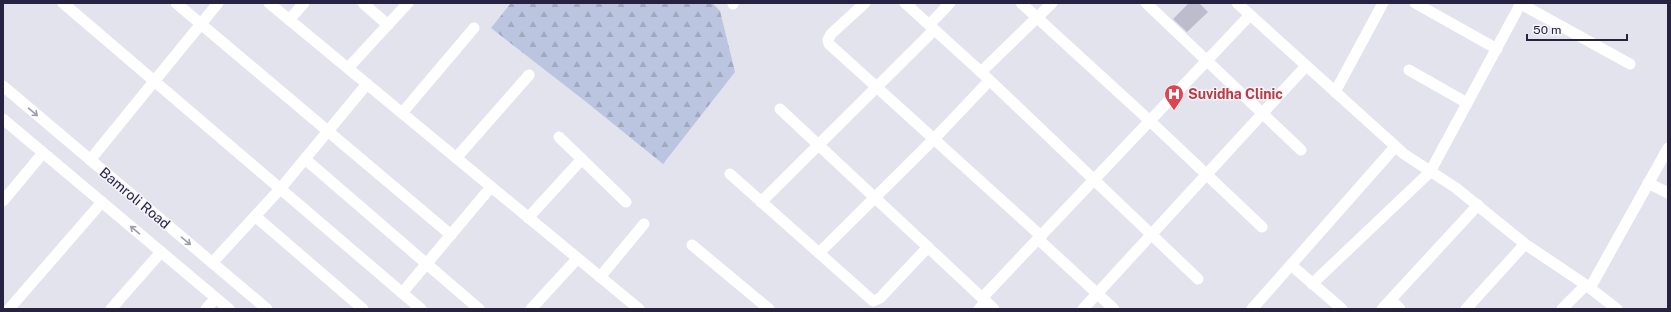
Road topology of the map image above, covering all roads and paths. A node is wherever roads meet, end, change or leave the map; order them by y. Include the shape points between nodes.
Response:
1 (62, 3) edge
2 (176, 3) edge
3 (218, 3) edge
4 (269, 3) edge
5 (304, 3) edge
6 (363, 3) edge
7 (408, 3) edge
8 (865, 3) edge
9 (905, 3) edge
10 (950, 3) edge
11 (1021, 3) edge
12 (1052, 3) edge
13 (1146, 3) edge
14 (1237, 3) edge
15 (1415, 3) edge
16 (1521, 3) edge
17 (1381, 4) edge
18 (1250, 15) junction
19 (1038, 18) junction
20 (289, 20) junction
21 (201, 24) junction
22 (388, 25) junction
23 (931, 27) junction
24 (474, 28) dead end
25 (1497, 49) junction
26 (1206, 61) junction
27 (1630, 64) dead end
28 (1306, 66) junction
29 (348, 68) junction
30 (1409, 70) dead end
31 (981, 72) junction
32 (529, 75) dead end
33 (154, 81) junction
34 (989, 81) junction
35 (367, 84) junction
36 (3, 86) edge
37 (877, 87) junction
38 (1335, 92) junction
39 (1467, 103) junction
40 (780, 109) dead end
41 (402, 113) junction
42 (1262, 113) junction
43 (3, 118) edge
44 (1150, 121) junction
45 (328, 132) junction
46 (559, 136) dead end
47 (934, 139) junction
48 (818, 145) junction
49 (1396, 147) junction
50 (1668, 148) edge
51 (1301, 150) dead end
52 (43, 153) junction
53 (456, 158) junction
54 (305, 159) junction
55 (582, 159) junction
56 (90, 160) junction
57 (1430, 172) junction
58 (730, 174) dead end
59 (1207, 175) junction
60 (1094, 179) junction
61 (1648, 183) junction
62 (491, 187) junction
63 (280, 189) junction
64 (1668, 193) edge
65 (875, 198) junction
66 (3, 201) edge
67 (102, 202) junction
68 (626, 202) dead end
69 (761, 202) junction
70 (1478, 205) junction
71 (255, 216) junction
72 (528, 218) junction
73 (644, 224) dead end
74 (1262, 227) dead end
75 (451, 235) junction
76 (1152, 235) junction
77 (1039, 238) junction
78 (1525, 244) junction
79 (692, 245) dead end
80 (928, 247) junction
81 (161, 252) junction
82 (819, 253) junction
83 (577, 259) junction
84 (212, 263) junction
85 (427, 264) junction
86 (1291, 266) junction
87 (600, 278) junction
88 (1198, 279) dead end
89 (1312, 284) junction
90 (1588, 286) junction
91 (402, 293) junction
92 (1098, 294) junction
93 (216, 298) junction
94 (1391, 300) junction
95 (985, 304) edge
96 (9, 309) edge
97 (111, 309) edge
98 (206, 309) edge
99 (229, 309) edge
100 (267, 309) edge
101 (363, 309) edge
102 (421, 309) edge
103 (479, 309) edge
104 (531, 309) edge
105 (638, 309) edge
106 (769, 309) edge
107 (1084, 309) edge
108 (1114, 309) edge
109 (1252, 309) edge
110 (1342, 309) edge
111 (1382, 309) edge
112 (1400, 309) edge
113 (1466, 309) edge
114 (1562, 309) edge
115 (1617, 309) edge

1 - 33 street
2 - 21 street
3 - 21 street
4 - 20 street
5 - 20 street
6 - 22 street
7 - 22 street
8 - 37 street via 831,34 828,40 834,50
9 - 23 street
10 - 23 street
11 - 19 street
12 - 19 street
13 - 26 street
14 - 18 street
15 - 25 street
16 - 25 street
16 - 27 street
17 - 38 street
18 - 26 street
18 - 28 street
19 - 31 street
19 - 44 street
20 - 29 street
21 - 33 street
21 - 45 street
22 - 29 street
23 - 31 street
23 - 37 street
24 - 41 street
25 - 39 street
26 - 42 street
26 - 44 street
28 - 38 street
28 - 42 street
29 - 35 street
30 - 39 street
31 - 34 street
32 - 53 street
33 - 56 street
33 - 63 street
34 - 47 street
34 - 60 street
35 - 41 street
35 - 45 street
36 -> 56 street, Bamroli Road
37 - 47 street
37 - 48 street
38 - 49 street
39 - 57 street
40 - 48 street
41 - 53 street
42 - 51 street
42 - 59 street
43 - 52 street
44 - 59 street
44 - 60 street
45 - 54 street
45 - 75 street
46 - 55 street
47 - 65 street
47 - 77 street
48 - 65 street
48 - 69 street
49 - 57 street
49 - 86 street
50 - 61 street
52 - 66 street
52 - 67 street
53 - 62 street
54 - 63 street
54 - 85 street
55 - 68 street
55 - 72 street
56 -> 84 street, Bamroli Road
57 - 70 street via 1452,184
57 - 89 street
58 - 69 street
59 - 74 street
59 - 76 street
60 - 76 street
60 - 77 street
61 - 64 street
61 - 90 street
62 - 72 street
62 - 75 street
63 - 71 street
63 - 91 street
65 - 80 street
65 - 82 street
81 -> 67 street
67 - 96 street
69 - 82 street
70 - 78 street
70 - 94 street
71 - 84 street
71 - 101 street
72 - 83 street
73 - 87 street
75 - 85 street
76 - 88 street
76 - 92 street
77 - 92 street
77 - 95 street
78 - 90 street
78 - 113 street
79 - 106 street
80 - 82 street via 880,298 873,301
80 - 95 street
81 - 93 street
81 - 97 street
83 - 87 street
83 - 104 street
84 - 100 street, Bamroli Road
85 - 91 street
85 - 103 street
86 - 89 street
86 - 109 street
87 - 105 street
89 - 110 street
90 - 114 street
90 - 115 street
91 - 102 street
92 - 107 street
92 - 108 street
93 - 98 street
93 - 99 street
94 - 111 street
94 - 112 street

